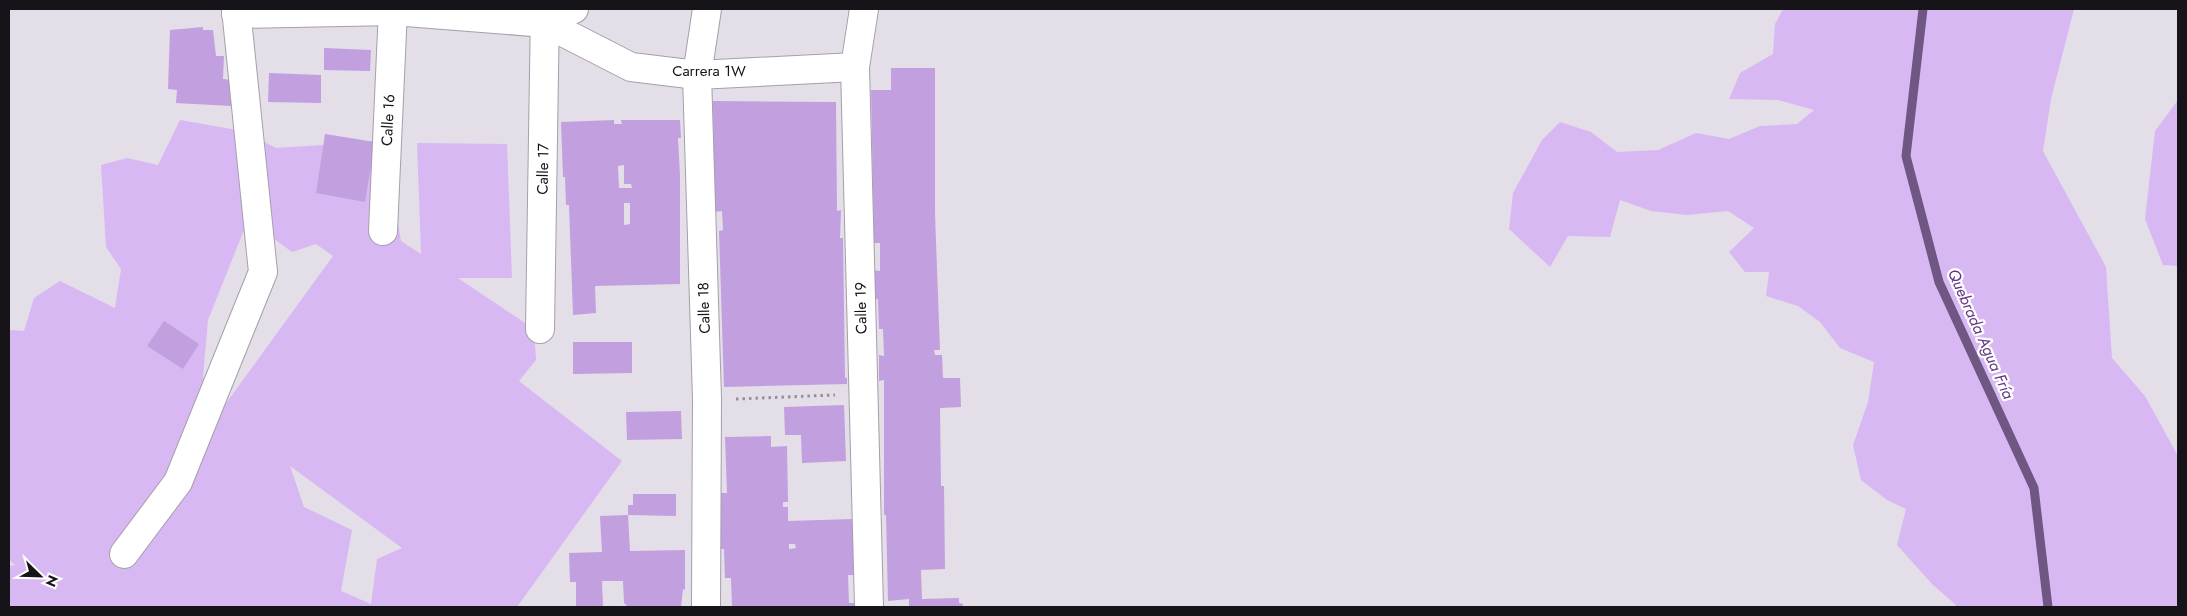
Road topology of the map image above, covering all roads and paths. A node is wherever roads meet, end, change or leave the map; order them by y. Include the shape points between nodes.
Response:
1 (574, 9) edge
2 (707, 9) edge
3 (864, 9) edge
4 (393, 10) edge
5 (236, 12) edge
6 (545, 16) edge
7 (855, 67) junction
8 (696, 75) junction
9 (383, 231) dead end
10 (540, 329) dead end
11 (863, 394) junction
12 (707, 400) junction
13 (124, 554) dead end
14 (706, 607) edge
15 (869, 607) edge

1 - 6 street
2 - 8 street, Calle 18
3 - 7 street, Calle 19
4 - 5 street, Carrera 1W
4 - 6 street, Carrera 1W
4 - 9 street, Calle 16
5 - 13 street via 264,272 178,482
6 - 8 street, Carrera 1W via 631,68
6 - 10 street, Calle 17
7 - 8 street, Carrera 1W
7 - 11 street, Calle 19
8 - 12 street, Calle 18
11 - 12 path
11 - 15 street, Calle 19
12 - 14 street, Calle 18

